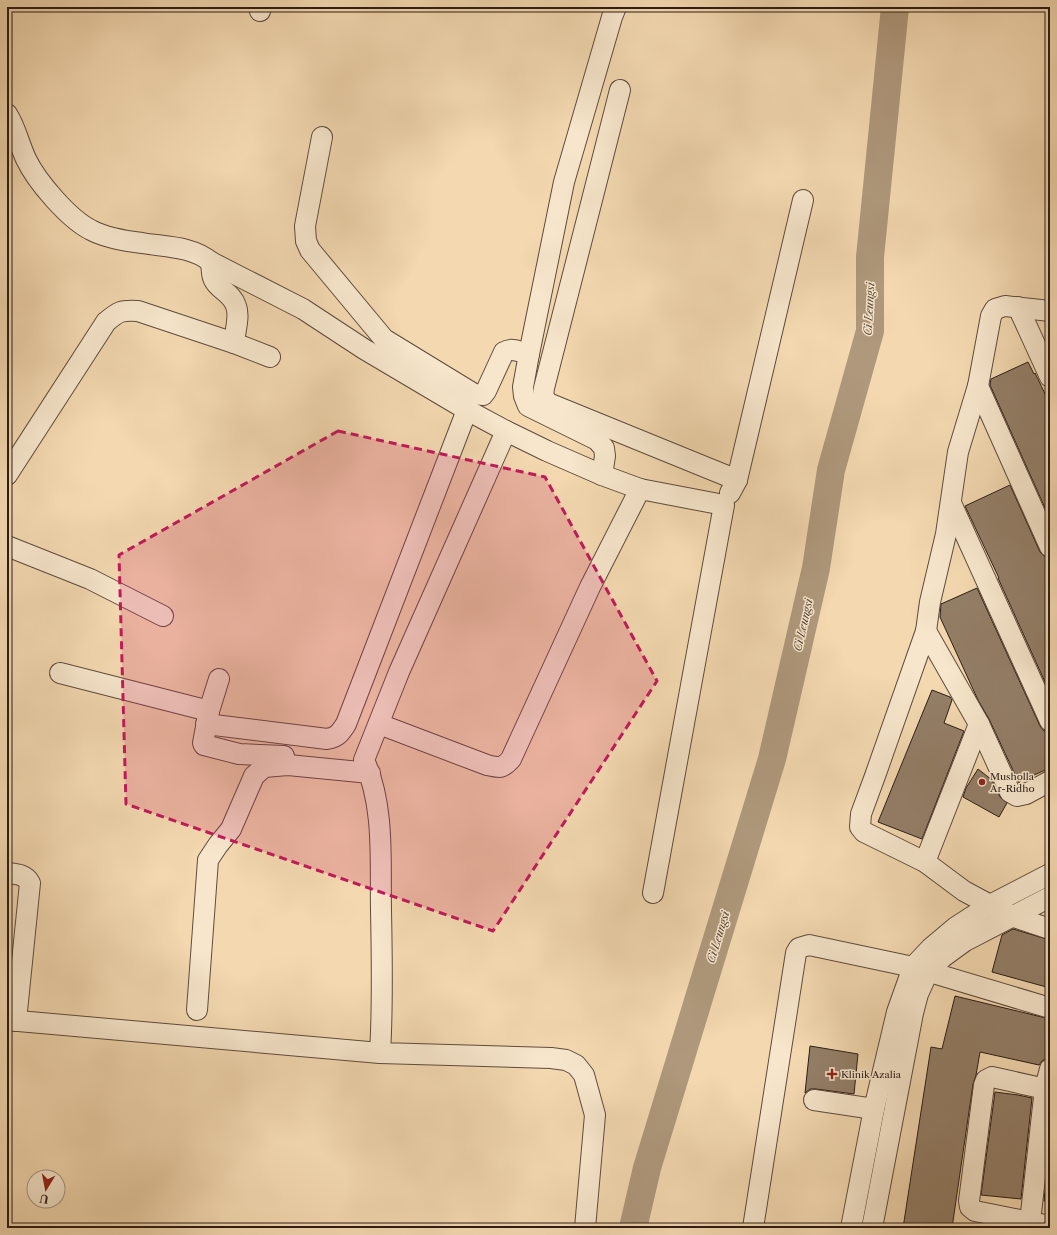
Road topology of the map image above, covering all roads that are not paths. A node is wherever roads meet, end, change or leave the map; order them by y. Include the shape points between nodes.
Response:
1 (616, 7) edge
2 (620, 90) dead end
3 (7, 114) edge
4 (322, 137) dead end
5 (564, 182) junction
6 (595, 188) junction
7 (803, 200) dead end
8 (211, 262) junction
9 (1018, 307) junction
10 (1050, 311) edge
11 (234, 343) junction
12 (528, 354) junction
13 (270, 357) dead end
14 (1050, 377) edge
15 (978, 386) junction
16 (467, 410) junction
17 (506, 432) junction
18 (7, 475) edge
19 (602, 475) junction
20 (737, 480) junction
21 (640, 489) junction
22 (951, 503) junction
23 (724, 505) junction
24 (7, 546) edge
25 (1050, 547) edge
26 (163, 616) dead end
27 (926, 631) junction
28 (60, 673) dead end
29 (219, 679) dead end
30 (208, 718) junction
31 (1050, 721) edge
32 (379, 724) junction
33 (979, 724) junction
34 (367, 767) junction
35 (1050, 781) edge
36 (925, 862) junction
37 (7, 873) edge
38 (1050, 874) edge
39 (653, 893) dead end
40 (1050, 897) edge
41 (990, 905) junction
42 (1014, 917) junction
43 (1050, 929) edge
44 (921, 970) junction
45 (1050, 1008) edge
46 (198, 1010) dead end
47 (11, 1021) edge
48 (380, 1053) junction
49 (1050, 1069) edge
50 (1048, 1089) edge
51 (814, 1100) dead end
52 (874, 1109) junction
53 (1030, 1222) junction
54 (1050, 1226) edge
55 (585, 1228) edge
56 (753, 1228) edge
57 (851, 1228) edge
58 (872, 1228) edge

1 - 5 street
2 - 6 street
3 - 8 street via 26,159 39,179 62,206 91,230 120,239 203,255
4 - 12 street via 305,226 306,241 310,250 384,339 478,395 486,392 504,352 513,350
5 - 6 street
5 - 12 street
6 - 20 street via 543,396 548,403
7 - 20 street
8 - 11 street via 215,282 236,304
8 - 16 street via 304,309 364,349
9 - 10 street
9 - 14 street
9 - 15 street via 1000,307 995,309 991,316
11 - 13 street
11 - 18 street via 138,311 124,310 114,315 106,322
12 - 19 street via 524,396 528,406 597,440 604,448
15 - 22 street via 958,452
15 - 25 street
16 - 17 street
16 - 30 street via 340,734 327,738
17 - 19 street
17 - 32 street via 399,672
19 - 21 street
20 - 23 street
21 - 23 street
21 - 32 street via 590,587 511,759 505,766 498,768 487,765
22 - 27 street
22 - 31 street
23 - 39 street
24 - 26 street via 90,579
27 - 33 street
27 - 36 street via 859,821 864,832
28 - 30 street
29 - 30 street
30 - 34 street via 202,740 204,744 239,754
32 - 34 street
33 - 35 street via 1010,792 1017,796 1026,794
33 - 36 street
34 - 46 street via 288,765 264,767 254,776 231,829 208,860
34 - 48 street via 380,829
36 - 41 street via 964,891
37 - 47 street via 23,876 30,882
38 - 41 street
40 - 42 street
41 - 42 street
41 - 44 street via 956,927 932,948
42 - 43 street
42 - 44 street via 965,941
44 - 45 street
44 - 52 street via 897,1012
44 - 56 street via 809,945 799,948 796,953
44 - 58 street
47 - 48 street
48 - 55 street via 551,1058 576,1064 584,1075 595,1115
49 - 50 street
50 - 53 street
50 - 53 street via 992,1077 986,1080 984,1086 970,1207 975,1211
51 - 52 street
52 - 57 street
53 - 54 street

